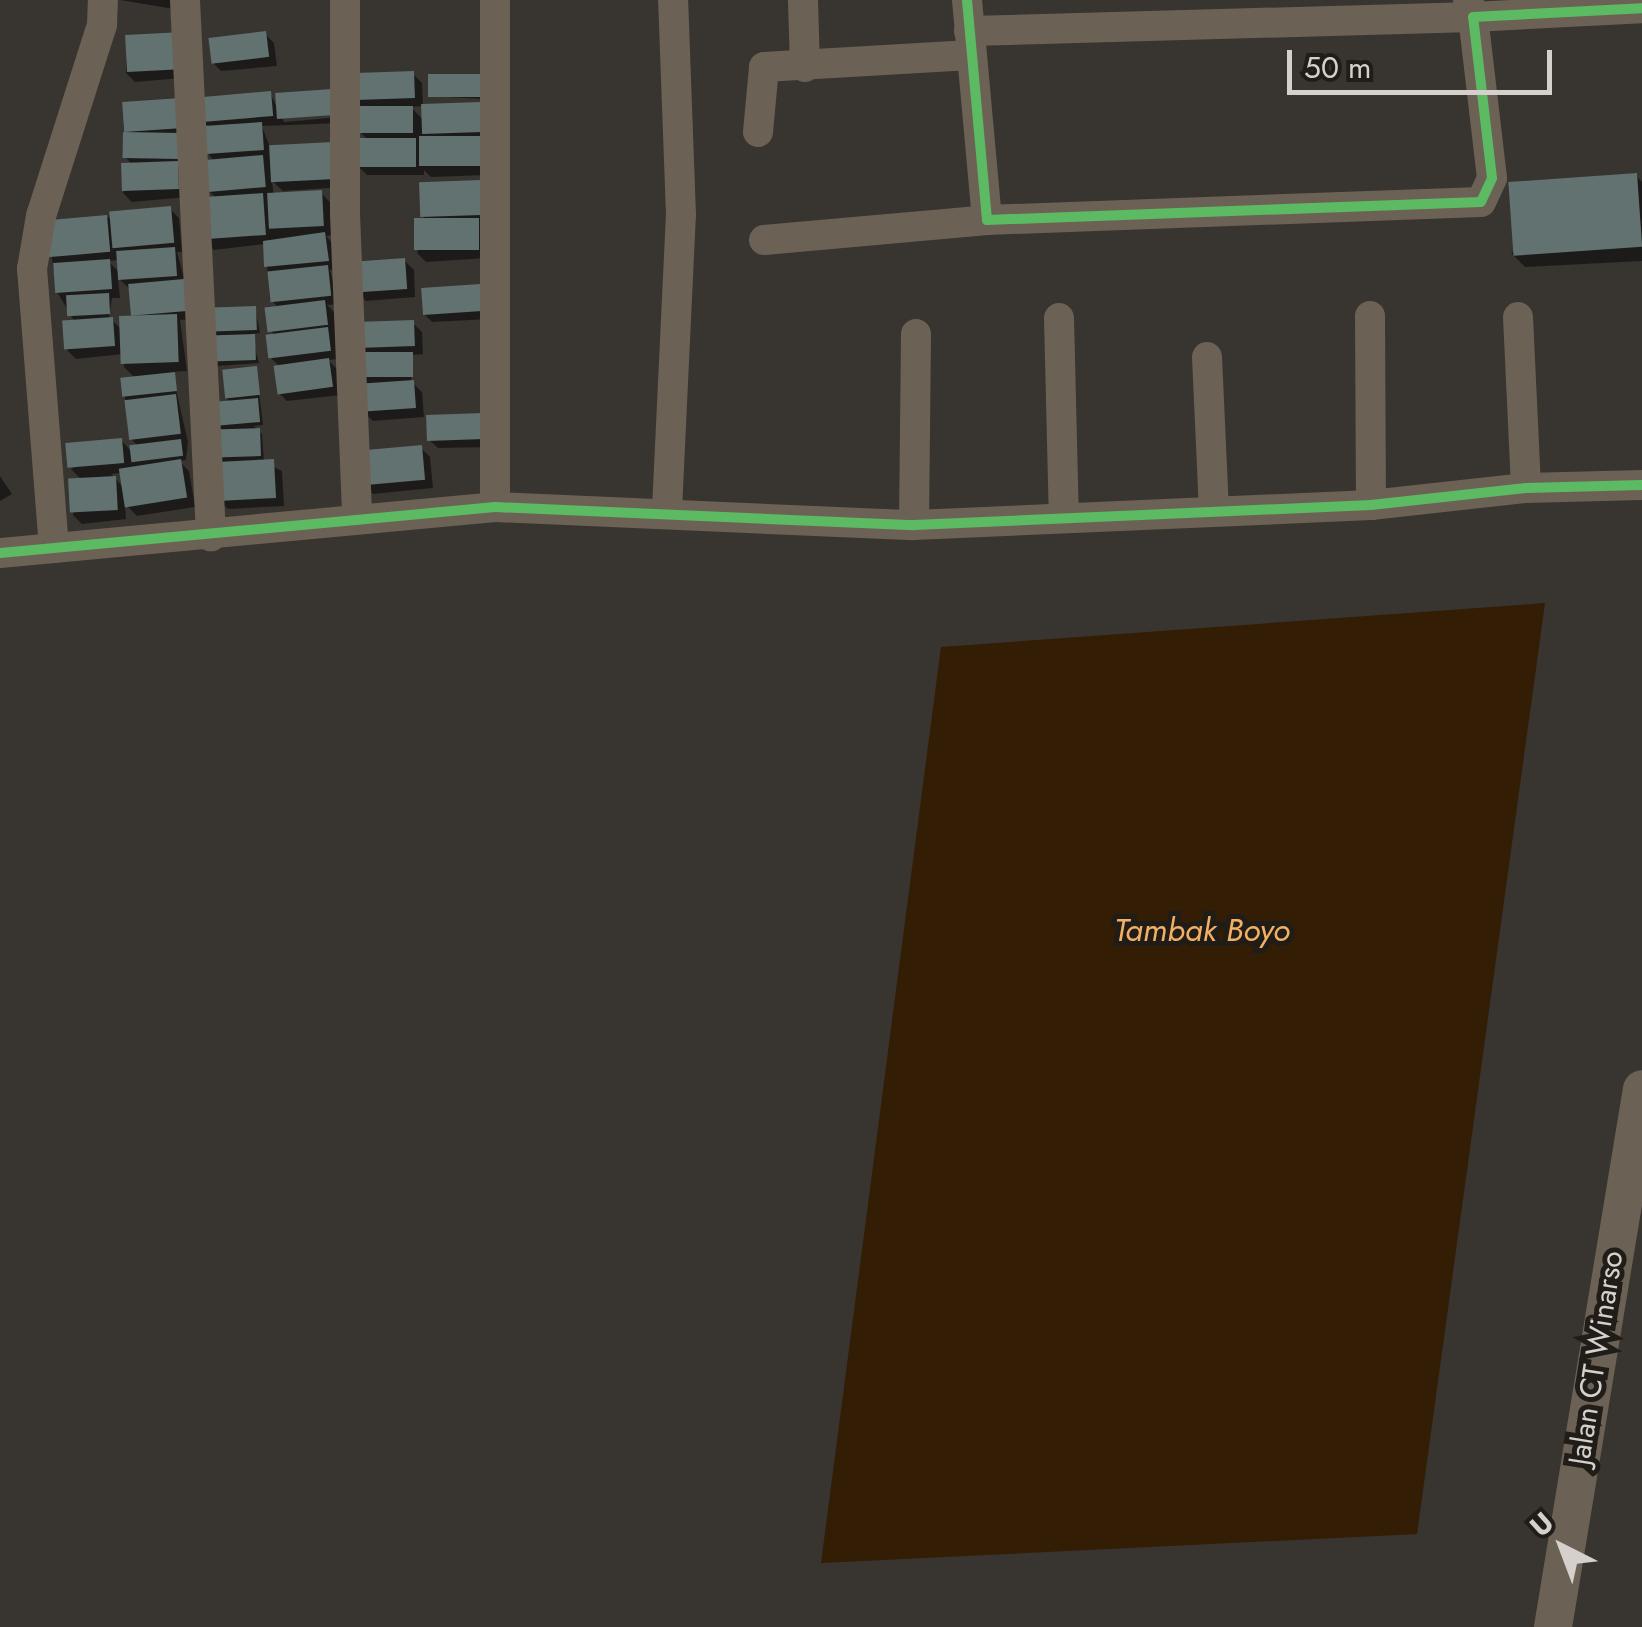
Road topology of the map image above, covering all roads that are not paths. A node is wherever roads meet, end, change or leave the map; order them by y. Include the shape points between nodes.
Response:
1 (103, 0) edge
2 (185, 0) edge
3 (345, 0) edge
4 (495, 0) edge
5 (673, 0) edge
6 (803, 0) edge
7 (967, 0) edge
8 (1470, 8) edge
9 (1642, 8) edge
10 (970, 43) junction
11 (805, 67) junction
12 (758, 132) dead end
13 (987, 220) junction
14 (764, 240) dead end
15 (1370, 316) dead end
16 (1518, 317) dead end
17 (1059, 318) dead end
18 (916, 334) dead end
19 (1208, 357) dead end
20 (1642, 485) edge
21 (1526, 488) junction
22 (1371, 506) junction
23 (495, 507) junction
24 (1214, 509) junction
25 (667, 510) junction
26 (1064, 516) junction
27 (356, 517) junction
28 (914, 525) junction
29 (211, 536) junction
30 (54, 548) junction
31 (0, 552) edge
32 (1642, 1089) edge
33 (1553, 1627) edge

1 - 30 street via 98,37 41,216 32,270
2 - 29 street
3 - 27 street
4 - 23 street
5 - 25 street via 681,215
6 - 11 street
7 - 10 street
8 - 9 street
8 - 10 street
8 - 13 street via 1492,178 1481,202
10 - 11 street
10 - 13 street
11 - 12 street via 762,68
13 - 14 street
15 - 22 street
16 - 21 street
17 - 26 street
18 - 28 street
19 - 24 street
20 - 21 street
21 - 22 street
22 - 24 street
23 - 25 street
23 - 27 street
24 - 26 street
25 - 28 street
26 - 28 street
27 - 29 street
29 - 30 street
30 - 31 street
32 - 33 street, Jalan CT Winarso

